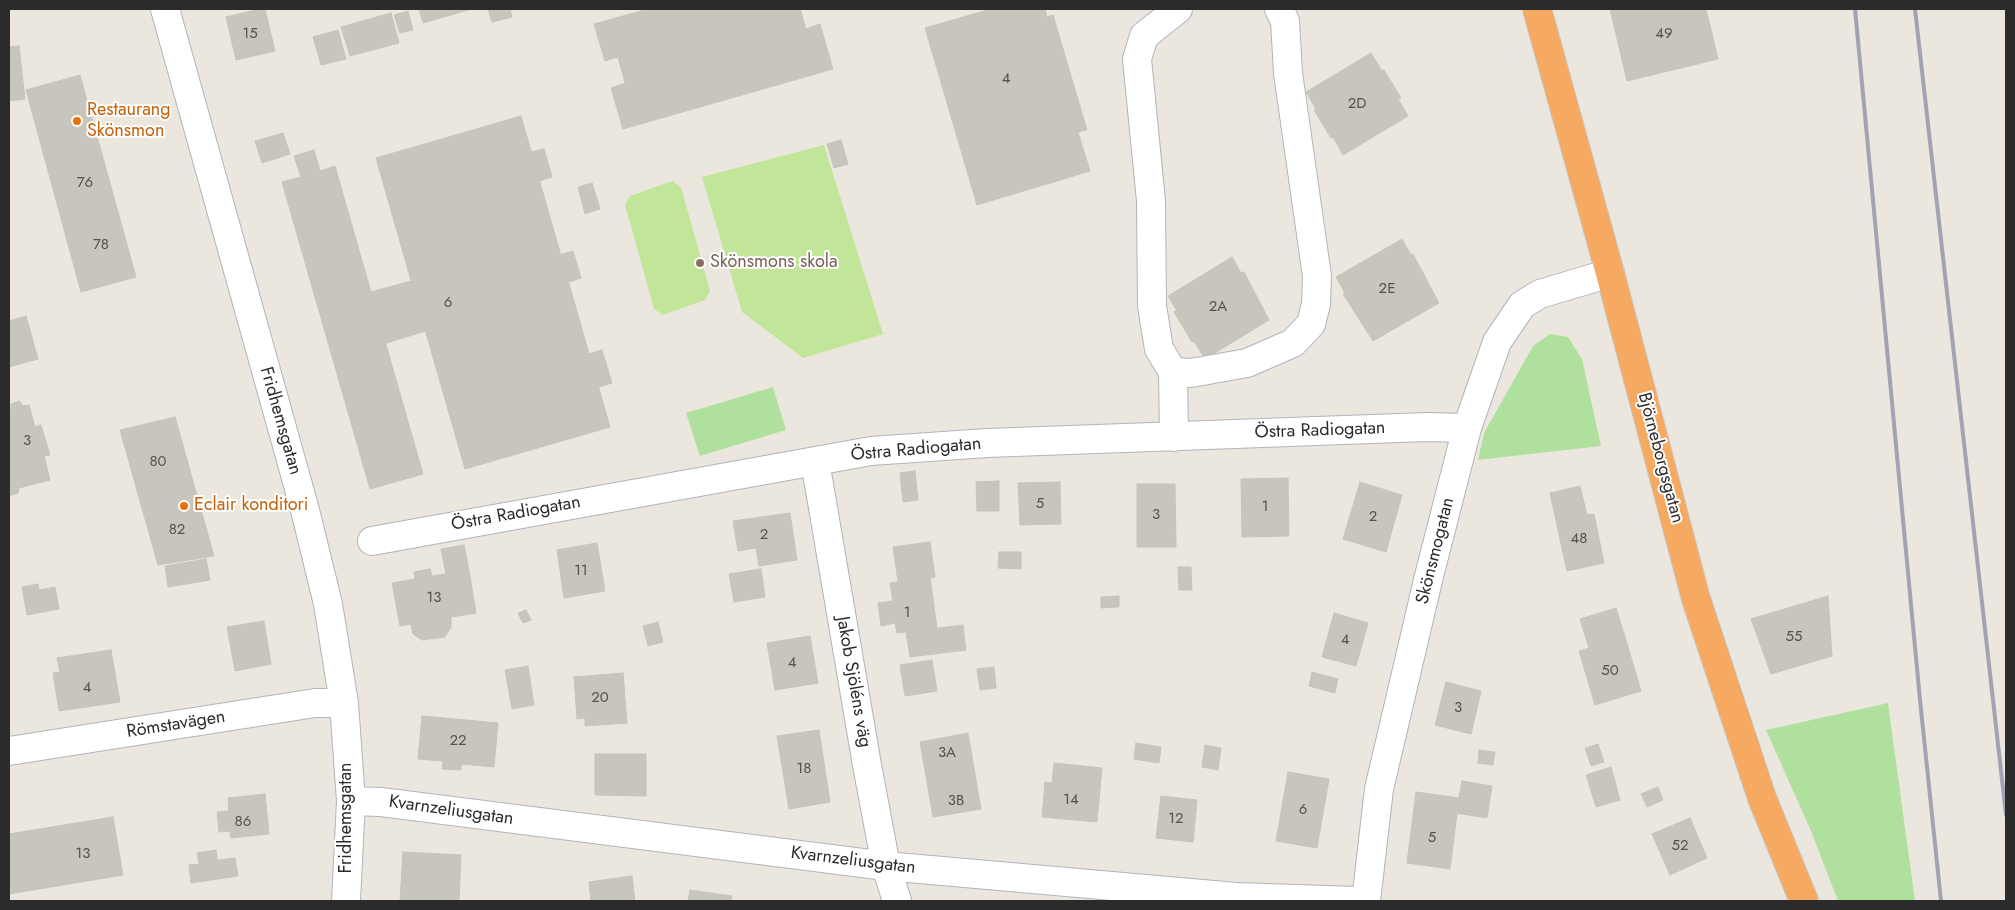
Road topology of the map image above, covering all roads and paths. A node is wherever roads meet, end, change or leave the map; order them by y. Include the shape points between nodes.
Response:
1 (165, 9) edge
2 (1178, 9) edge
3 (1278, 9) edge
4 (1537, 9) edge
5 (1610, 274) junction
6 (1172, 372) junction
7 (1467, 428) junction
8 (1174, 437) junction
9 (815, 461) junction
10 (372, 541) dead end
11 (344, 703) junction
12 (9, 751) edge
13 (351, 801) junction
14 (886, 866) junction
15 (346, 901) edge
16 (897, 901) edge
17 (1358, 901) edge
18 (1366, 901) edge
19 (1804, 901) edge

1 - 11 street, Fridhemsgatan via 305,510 328,604
2 - 6 street via 1144,36 1137,59 1151,201 1152,306 1159,349
3 - 6 street via 1285,21 1288,73 1317,276 1316,304 1310,324 1293,343 1247,363 1191,373
4 - 5 highway, Björneborgsgatan
5 - 7 street, Skönsmogatan via 1540,294 1522,305 1497,342
5 - 19 highway, Björneborgsgatan via 1699,608 1762,798
6 - 8 street
7 - 8 street, Östra Radiogatan
7 - 18 street, Skönsmogatan via 1379,789
8 - 9 street, Östra Radiogatan via 968,444 871,451
9 - 10 street, Östra Radiogatan
9 - 14 street, Jakob Sjöléns väg
11 - 12 street, Römstavägen via 315,703
11 - 13 street, Fridhemsgatan
13 - 14 street, Kvarnzeliusgatan via 381,802
13 - 15 street, Fridhemsgatan
14 - 16 street, Jakob Sjöléns väg
14 - 17 street, Kvarnzeliusgatan via 1236,897

